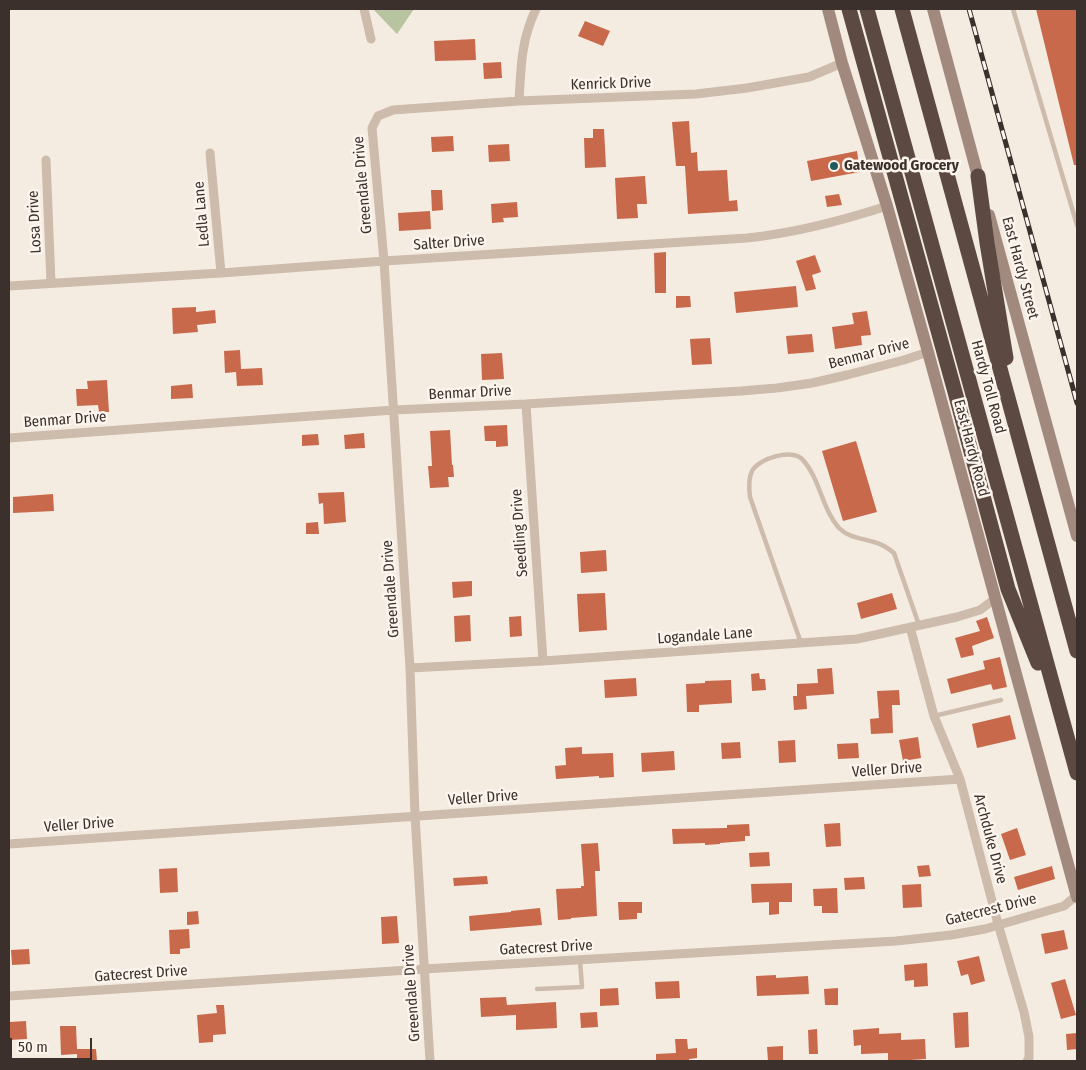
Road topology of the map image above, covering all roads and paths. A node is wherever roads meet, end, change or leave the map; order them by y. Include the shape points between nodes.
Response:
1 (364, 9) edge
2 (536, 9) edge
3 (828, 9) edge
4 (849, 9) edge
5 (860, 9) edge
6 (867, 9) edge
7 (902, 9) edge
8 (933, 9) edge
9 (1013, 9) edge
10 (371, 38) dead end
11 (880, 59) junction
12 (842, 64) junction
13 (520, 101) junction
14 (378, 116) joint
15 (210, 153) dead end
16 (46, 160) dead end
17 (978, 176) junction
18 (887, 206) junction
19 (1077, 225) edge
20 (384, 261) junction
21 (220, 273) junction
22 (51, 283) junction
23 (9, 286) edge
24 (928, 352) junction
25 (526, 404) junction
26 (394, 410) junction
27 (1014, 421) junction
28 (9, 438) edge
29 (1077, 536) edge
30 (996, 598) junction
31 (914, 626) junction
32 (801, 643) junction
33 (1077, 652) edge
34 (543, 661) junction
35 (410, 668) junction
36 (1001, 700) dead end
37 (934, 716) junction
38 (1063, 724) junction
39 (1077, 773) edge
40 (960, 778) junction
41 (415, 816) junction
42 (9, 844) edge
43 (1077, 896) edge
44 (998, 924) junction
45 (580, 960) junction
46 (424, 969) junction
47 (537, 989) dead end
48 (9, 996) edge
49 (1029, 1060) edge
50 (430, 1061) edge

1 - 10 street
2 - 13 street via 523,48
3 - 12 main road, East Hardy Road
4 - 38 highway via 1008,589
5 - 11 highway
6 - 11 highway, Hardy Toll Road
7 - 27 highway, Hardy Toll Road
8 - 17 main road, East Hardy Street
9 - 19 lane
11 - 38 highway, Hardy Toll Road
12 - 13 street, Kenrick Drive via 809,77 696,94
12 - 18 main road, East Hardy Road
13 - 14 street, Kenrick Drive via 393,110
14 - 20 street, Greendale Drive via 372,128
15 - 21 street, Ledla Lane
16 - 22 street, Losa Drive
17 - 27 highway
17 - 29 main road, East Hardy Street
18 - 20 street, Salter Drive via 778,235
18 - 24 main road, East Hardy Road
20 - 21 street, Salter Drive
20 - 26 street, Greendale Drive
21 - 22 street, Salter Drive
22 - 23 street, Salter Drive
24 - 25 street, Benmar Drive via 847,375 777,388
24 - 30 main road, East Hardy Road
25 - 26 street, Benmar Drive
25 - 34 street, Seedling Drive
26 - 28 street, Benmar Drive
26 - 35 street, Greendale Drive
27 - 33 highway, Hardy Toll Road
30 - 31 street, Logandale Lane via 980,610
30 - 43 main road, East Hardy Road
31 - 32 street, Logandale Lane via 857,639
31 - 32 lane via 894,553 887,547 848,535 840,528 802,458 787,454 756,465 749,486 750,497
31 - 37 street, Archduke Drive
32 - 34 street, Logandale Lane
34 - 35 street, Logandale Lane
35 - 41 street, Greendale Drive
36 - 37 lane
37 - 40 street, Archduke Drive
38 - 39 highway, Hardy Toll Road
40 - 41 street, Veller Drive
40 - 44 street, Archduke Drive
41 - 42 street, Veller Drive
41 - 46 street, Greendale Drive
43 - 44 street, Gatecrest Drive via 1064,906
44 - 45 street, Gatecrest Drive via 950,935 896,941
44 - 49 street, Archduke Drive via 1024,1012
45 - 46 street, Gatecrest Drive
45 - 47 lane via 582,987
46 - 48 street, Gatecrest Drive
46 - 50 street, Greendale Drive

